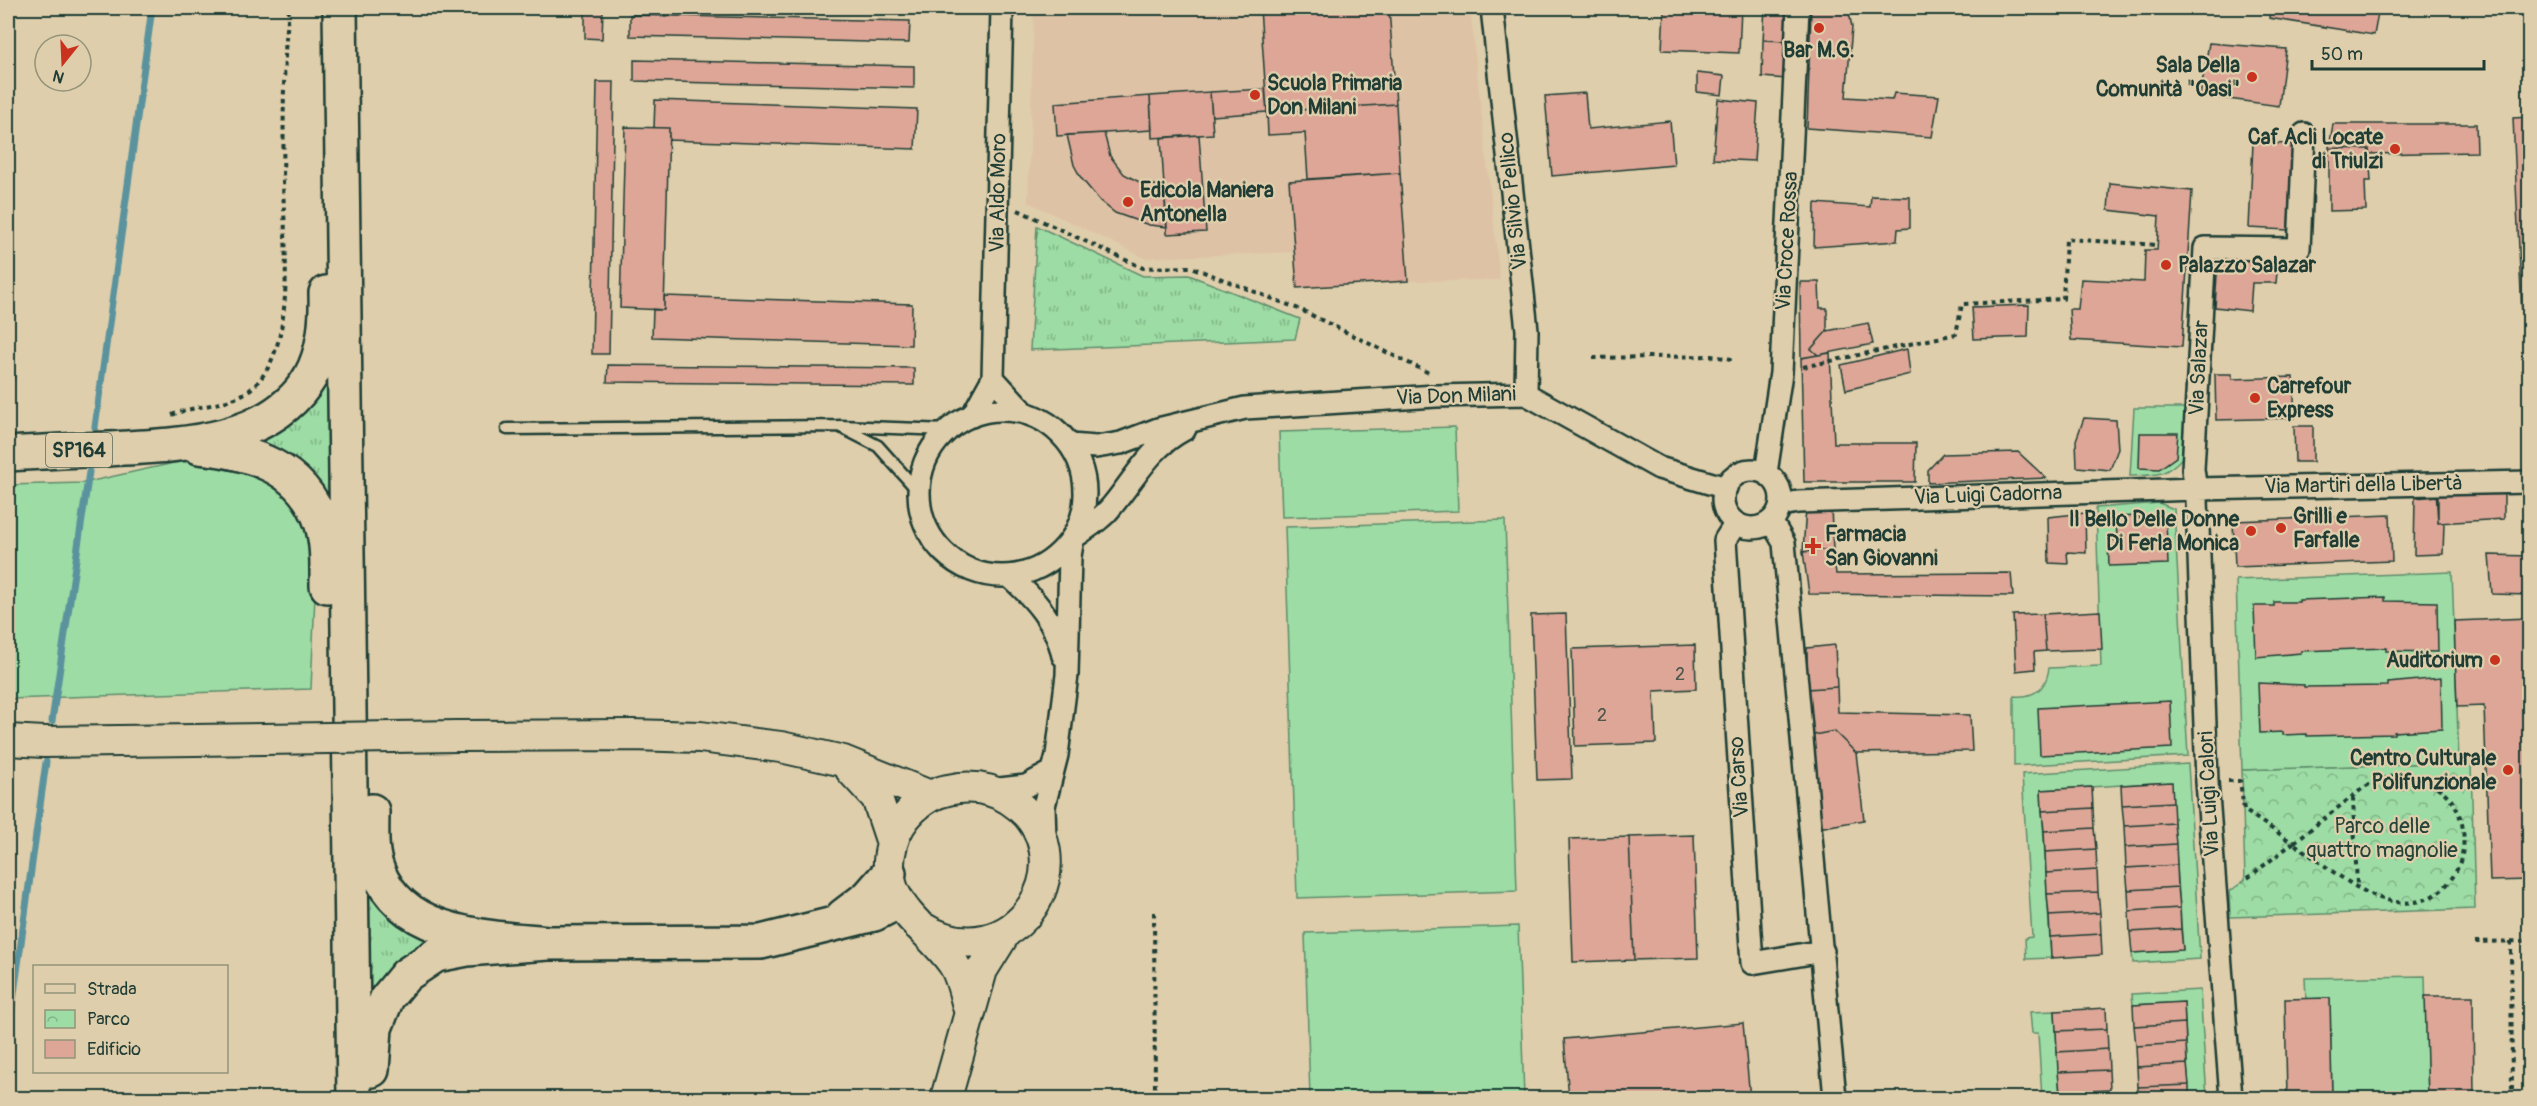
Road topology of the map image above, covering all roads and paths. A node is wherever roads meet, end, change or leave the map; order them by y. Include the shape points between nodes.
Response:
1 (289, 8) edge
2 (339, 8) edge
3 (1002, 8) edge
4 (1492, 8) edge
5 (1798, 8) edge
6 (2304, 134) dead end
7 (997, 206) junction
8 (345, 207) junction
9 (2158, 245) dead end
10 (1593, 358) dead end
11 (1732, 359) dead end
12 (1780, 373) junction
13 (993, 378) junction
14 (1526, 394) junction
15 (1436, 396) junction
16 (1025, 413) junction
17 (972, 416) junction
18 (1201, 420) junction
19 (839, 426) junction
20 (507, 429) dead end
21 (948, 430) junction
22 (1070, 445) junction
23 (161, 446) junction
24 (8, 454) edge
25 (1766, 473) junction
26 (2529, 482) edge
27 (1726, 488) junction
28 (2197, 489) junction
29 (919, 492) junction
30 (1776, 513) junction
31 (1736, 523) junction
32 (1073, 538) junction
33 (1009, 576) junction
34 (1067, 675) junction
35 (8, 740) edge
36 (843, 761) junction
37 (1050, 774) junction
38 (2207, 782) junction
39 (990, 790) junction
40 (930, 796) junction
41 (2353, 797) junction
42 (2293, 843) junction
43 (1045, 857) junction
44 (351, 861) junction
45 (2245, 880) dead end
46 (900, 886) junction
47 (2357, 886) junction
48 (1154, 912) dead end
49 (1005, 933) junction
50 (2511, 941) junction
51 (2529, 941) edge
52 (2475, 942) dead end
53 (548, 943) junction
54 (1823, 951) junction
55 (970, 1013) junction
56 (354, 1098) edge
57 (372, 1098) edge
58 (946, 1098) edge
59 (1155, 1098) edge
60 (1835, 1098) edge
61 (2231, 1098) edge
62 (2512, 1098) edge

1 - 23 path via 285,56 285,296 278,342 262,378 247,392 229,402 172,415 152,435
2 - 8 highway
2 - 23 highway via 324,91 326,308 317,359 306,384 277,413 218,436
3 - 7 street, Via Aldo Moro
4 - 14 street, Via Silvio Pellico via 1527,330
5 - 12 street, Via Croce Rossa
6 - 28 street, Via Salazar via 2299,249 2205,248 2193,469
7 - 13 street, Via Aldo Moro
7 - 15 path via 1023,211 1143,268 1191,267 1299,309 1435,376
8 - 44 highway
8 - 53 highway via 364,301 370,769 377,870 392,895 424,919 449,929
9 - 12 path via 2066,238 2063,299 1962,304 1956,334
10 - 11 path
12 - 25 street, Via Croce Rossa
13 - 16 street
13 - 17 street, Via Aldo Moro
14 - 15 street, Via Don Milani
14 - 27 street, Via Don Milani via 1659,468
15 - 18 street, Via Don Milani via 1245,408
16 - 17 street via 993,411
16 - 22 street via 1053,427
17 - 21 street
18 - 22 street, Via Don Milani via 1158,429 1121,443 1096,447
18 - 32 street, Via Don Milani via 1166,439 1138,468 1112,506
19 - 20 lane
19 - 21 lane
19 - 29 lane via 878,446
21 - 29 street via 927,458
22 - 32 street via 1082,467 1086,491 1083,515
23 - 24 highway, SP164
23 - 44 highway via 242,453 267,462 294,480 311,498 322,524 327,554 330,752
25 - 27 street via 1738,473
25 - 30 street via 1779,487
26 - 28 street, Via Martiri della Libertà
27 - 31 street via 1725,507
28 - 30 street, Via Luigi Cadorna via 1798,502
28 - 38 street, Via Luigi Calori
29 - 33 street via 926,526 945,554 975,572
30 - 31 street via 1754,528
30 - 54 street via 1784,543
31 - 54 street, Via Carso via 1725,540 1752,963
32 - 33 street via 1045,565
32 - 34 street
33 - 34 street via 1049,618 1061,646
34 - 37 street via 1060,737
35 - 36 main road, bridge via 632,735 700,737 781,747
36 - 40 main road
36 - 46 main road via 878,798
37 - 39 street via 1026,786
37 - 43 street via 1044,806
38 - 42 path via 2240,781 2244,810
38 - 61 street, Via Luigi Calori
39 - 40 main road via 959,787
39 - 43 main road via 1017,804 1028,815
40 - 46 main road via 907,815
41 - 42 path
41 - 47 path
41 - 47 path via 2377,780 2409,776 2424,779 2456,808 2464,848 2463,860 2454,875 2424,900 2392,902
42 - 45 path
42 - 47 path
43 - 49 main road via 1044,880 1036,902 1023,920
44 - 56 highway
46 - 49 main road via 938,937 960,943 983,941
46 - 53 highway via 868,897 830,927 761,942
46 - 55 main road via 953,964
48 - 59 path
49 - 55 main road via 982,970
50 - 51 path
50 - 52 path
50 - 62 path
53 - 57 highway via 436,955 406,975 387,998 375,1028
54 - 60 street
55 - 58 main road

